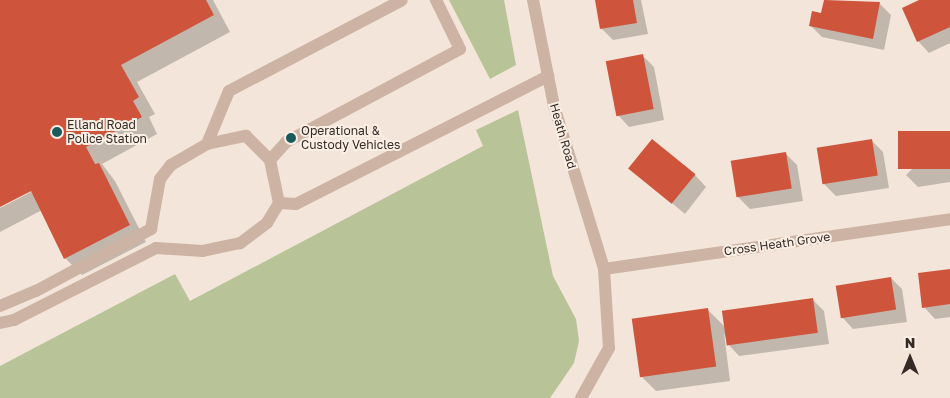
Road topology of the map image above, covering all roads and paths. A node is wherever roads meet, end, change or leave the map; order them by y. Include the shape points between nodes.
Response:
1 (402, 0) edge
2 (436, 0) edge
3 (533, 0) edge
4 (548, 76) junction
5 (207, 144) junction
6 (270, 160) junction
7 (279, 203) junction
8 (950, 219) edge
9 (604, 269) junction
10 (0, 306) edge
11 (0, 323) edge
12 (581, 398) edge

1 - 5 street via 229,91
2 - 6 street via 460,49 286,142
3 - 4 street, Heath Road
4 - 7 street via 296,204
4 - 9 street, Heath Road via 554,106
5 - 6 street via 246,136
5 - 10 street via 170,165 160,180 151,229
6 - 7 street
7 - 11 street via 267,223 240,243 203,251 156,248 14,320
8 - 9 street, Cross Heath Grove
9 - 12 street, Heath Road via 609,348

